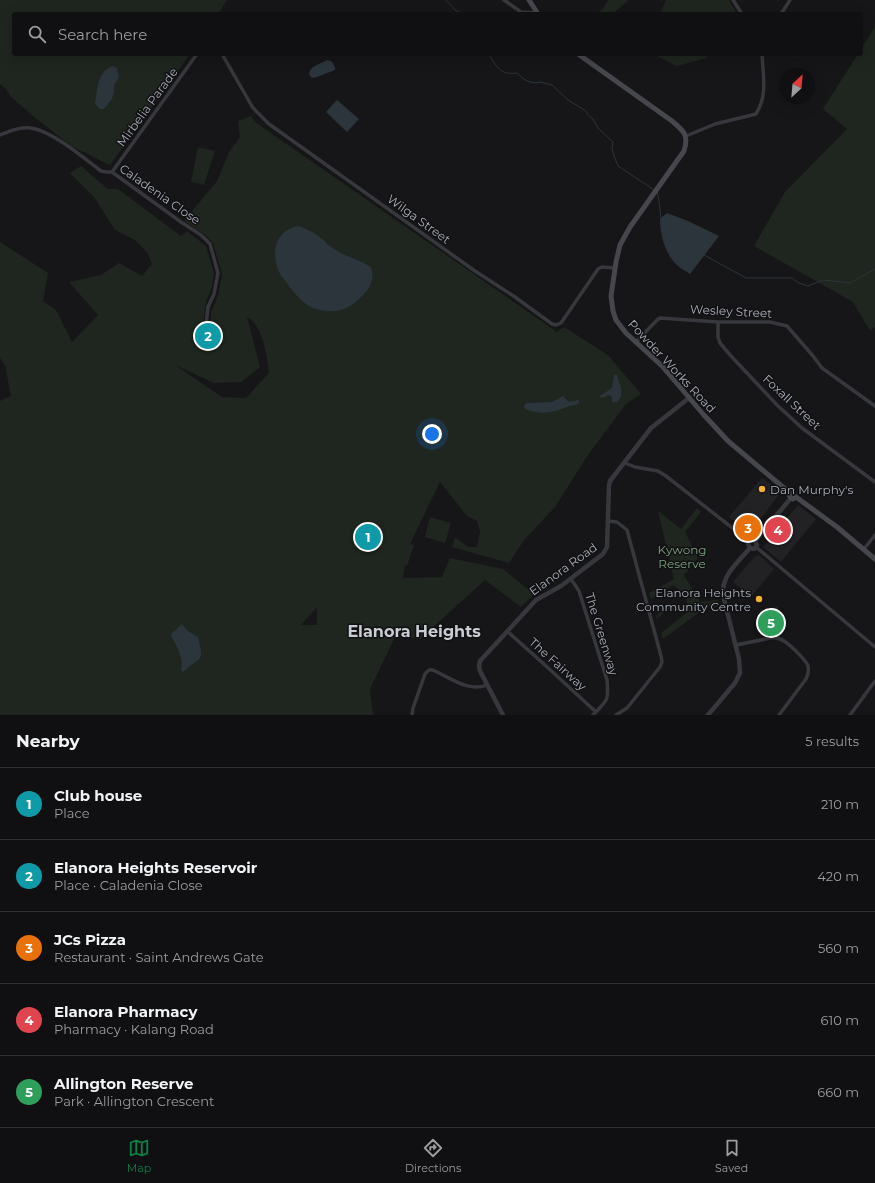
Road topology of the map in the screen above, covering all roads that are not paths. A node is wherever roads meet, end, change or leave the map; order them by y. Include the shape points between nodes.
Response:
1 (504, 0) edge
2 (529, 0) edge
3 (733, 0) edge
4 (790, 0) edge
5 (521, 12) edge
6 (537, 12) edge
7 (741, 12) edge
8 (782, 12) edge
9 (196, 56) edge
10 (223, 56) edge
11 (581, 56) edge
12 (762, 56) edge
13 (0, 135) edge
14 (686, 136) junction
15 (112, 172) junction
16 (615, 268) junction
17 (718, 322) junction
18 (206, 325) dead end
19 (636, 342) junction
20 (689, 398) junction
21 (875, 406) edge
22 (625, 463) junction
23 (875, 482) edge
24 (792, 496) junction
25 (608, 521) junction
26 (875, 535) edge
27 (750, 541) junction
28 (756, 541) junction
29 (756, 547) junction
30 (750, 548) junction
31 (864, 549) junction
32 (875, 559) edge
33 (571, 579) junction
34 (507, 631) junction
35 (736, 645) junction
36 (875, 647) edge
37 (875, 681) edge
38 (487, 685) junction
39 (594, 714) edge
40 (412, 715) edge
41 (503, 715) edge
42 (616, 715) edge
43 (708, 715) edge
44 (779, 715) edge
45 (850, 715) edge

1 - 5 street
2 - 6 main road
3 - 7 street
4 - 8 street
9 - 15 street, Mirbelia Parade
10 - 16 street, Wilga Street via 254,108 269,124 552,324 561,322 602,266
11 - 14 main road via 672,121
12 - 14 street via 764,94 756,114 715,124
13 - 15 street, Caladenia Close via 13,129 38,129 53,136 102,170
14 - 16 main road, Powder Works Road via 684,151 633,222 620,245
15 - 18 street, Caladenia Close via 210,244 218,273 214,294 208,307
16 - 19 main road, Powder Works Road via 611,296 613,311 621,327
17 - 19 street, Wesley Street via 660,318
17 - 21 street, Wesley Street via 770,322 787,326 822,368
17 - 23 street, Foxall Street via 720,343 777,405 802,428
19 - 20 main road, Powder Works Road via 662,366
20 - 22 street, Elanora Road via 651,428
20 - 24 main road, Powder Works Road via 728,441
22 - 25 street, Elanora Road via 610,481
22 - 27 street via 658,471
24 - 28 street
24 - 31 main road, Powder Works Road
25 - 33 street, Elanora Road via 607,547 603,554
25 - 42 street via 617,522 627,530 662,662 627,708
26 - 31 street
27 - 28 street
27 - 30 street
28 - 29 street
29 - 30 street
29 - 36 street
30 - 35 street via 729,573 722,587
31 - 32 main road, Powder Works Road
33 - 34 street, Elanora Road via 536,600
33 - 39 street, The Greenway via 579,591 607,680 606,702
34 - 38 street, Elanora Road via 480,661 480,671
34 - 39 street, The Fairway
35 - 43 street via 740,666 738,680
35 - 44 street via 771,638 781,639 805,662 808,667 806,679
37 - 45 street
38 - 40 street via 468,686 428,670
38 - 41 street, Elanora Road

